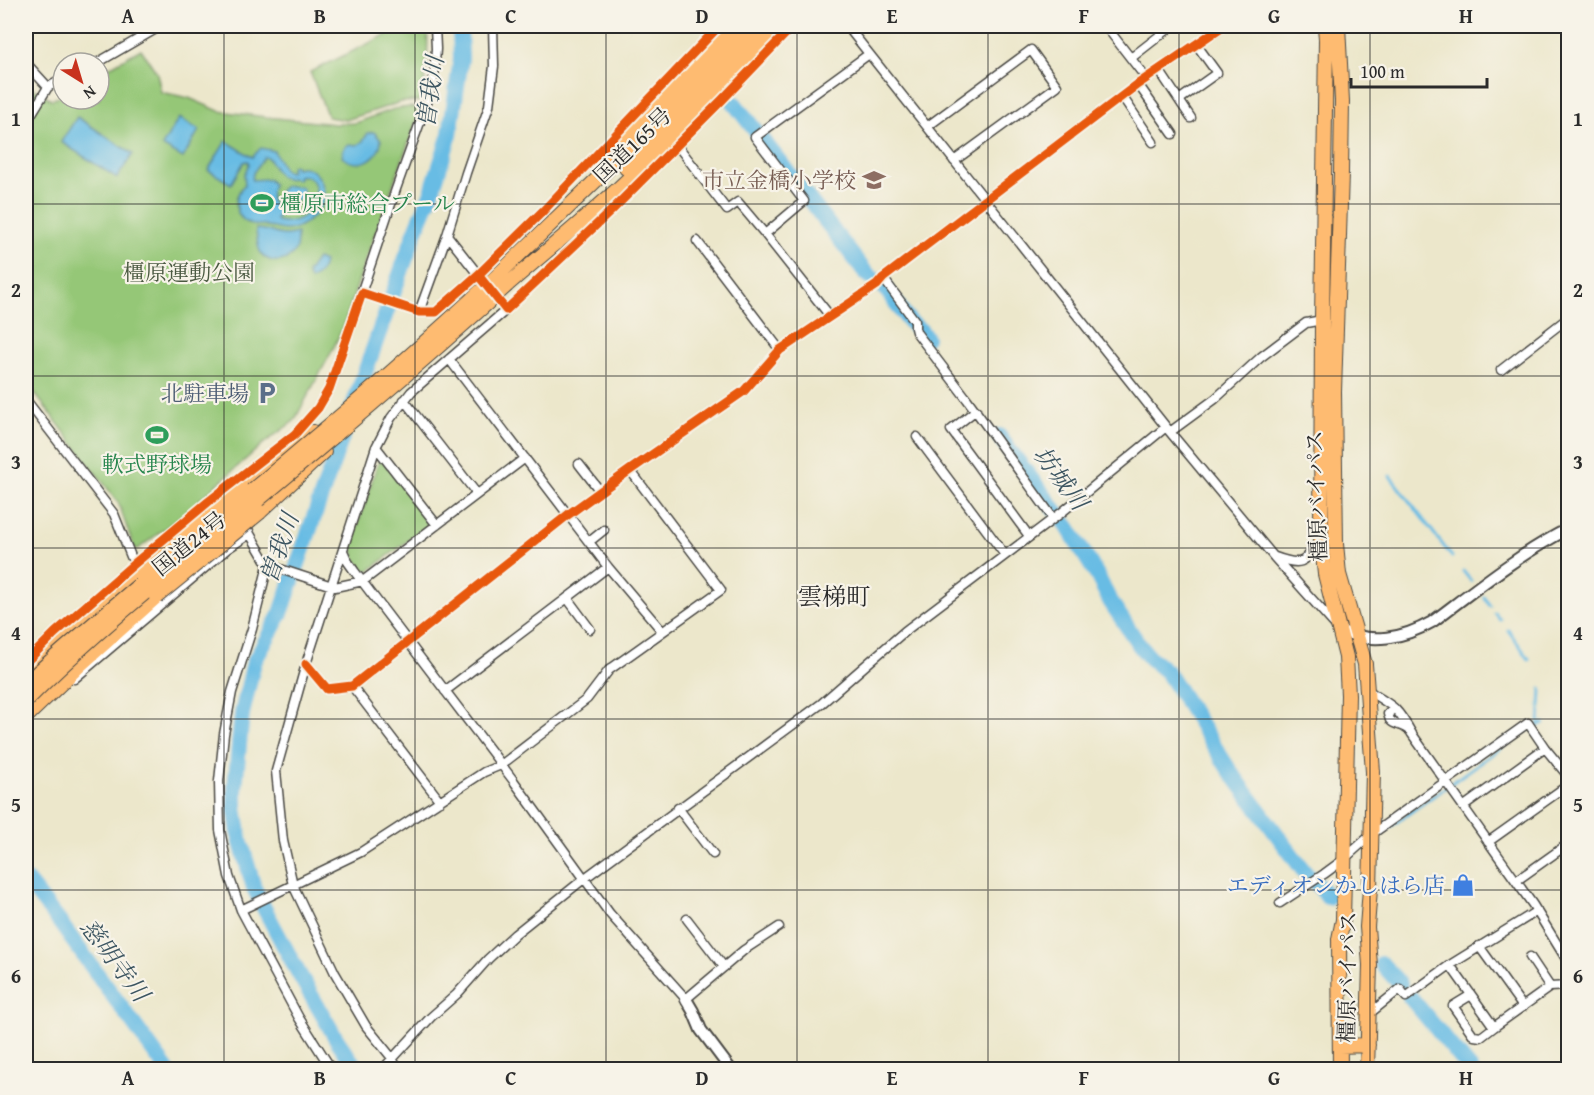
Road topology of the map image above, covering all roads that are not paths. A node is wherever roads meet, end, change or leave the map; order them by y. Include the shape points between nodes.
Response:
1 (133, 26) edge
2 (161, 26) edge
3 (435, 26) edge
4 (493, 26) edge
5 (719, 26) edge
6 (732, 26) edge
7 (747, 26) edge
8 (763, 26) edge
9 (778, 26) edge
10 (793, 26) edge
11 (847, 26) edge
12 (1172, 26) edge
13 (1223, 26) edge
14 (1325, 26) edge
15 (1338, 26) edge
16 (1108, 29) dead end
17 (142, 37) junction
18 (1196, 44) junction
19 (869, 54) junction
20 (111, 55) edge
21 (1131, 58) junction
22 (26, 63) edge
23 (1159, 70) junction
24 (1142, 81) junction
25 (51, 85) edge
26 (48, 87) junction
27 (1122, 96) junction
28 (1179, 100) junction
29 (1191, 118) dead end
30 (26, 123) edge
31 (928, 126) junction
32 (1173, 134) dead end
33 (1153, 142) dead end
34 (677, 145) junction
35 (954, 161) junction
36 (986, 200) junction
37 (765, 234) junction
38 (447, 235) junction
39 (697, 241) dead end
40 (478, 275) junction
41 (503, 280) junction
42 (880, 281) junction
43 (364, 293) junction
44 (506, 310) junction
45 (418, 312) junction
46 (830, 316) junction
47 (1569, 318) edge
48 (1322, 320) junction
49 (780, 350) junction
50 (449, 359) junction
51 (1501, 370) dead end
52 (386, 376) junction
53 (26, 400) edge
54 (404, 400) junction
55 (378, 401) junction
56 (976, 410) junction
57 (1168, 430) junction
58 (917, 437) dead end
59 (376, 447) junction
60 (525, 458) junction
61 (579, 464) dead end
62 (630, 470) junction
63 (233, 482) junction
64 (600, 491) junction
65 (477, 494) junction
66 (569, 514) junction
67 (1057, 515) junction
68 (437, 525) junction
69 (1569, 529) edge
70 (604, 530) dead end
71 (250, 534) junction
72 (1029, 536) junction
73 (1322, 538) junction
74 (589, 542) junction
75 (343, 551) junction
76 (1005, 555) junction
77 (1274, 557) junction
78 (269, 565) junction
79 (608, 567) junction
80 (134, 568) junction
81 (363, 581) junction
82 (328, 585) junction
83 (567, 598) junction
84 (590, 629) dead end
85 (1341, 630) junction
86 (662, 631) junction
87 (1358, 636) junction
88 (407, 641) junction
89 (26, 662) edge
90 (306, 664) junction
91 (26, 668) edge
92 (26, 683) edge
93 (352, 686) junction
94 (1366, 688) junction
95 (445, 691) junction
96 (26, 701) edge
97 (26, 717) edge
98 (1545, 748) junction
99 (501, 765) junction
100 (1569, 776) edge
101 (1448, 785) junction
102 (1569, 785) edge
103 (440, 801) junction
104 (1463, 807) junction
105 (678, 808) junction
106 (1372, 834) junction
107 (1488, 842) junction
108 (1569, 844) edge
109 (712, 854) dead end
110 (1343, 860) junction
111 (585, 878) junction
112 (1516, 881) junction
113 (289, 887) junction
114 (1280, 903) dead end
115 (241, 910) junction
116 (1537, 911) junction
117 (687, 919) dead end
118 (779, 927) dead end
119 (1479, 946) junction
120 (1530, 957) dead end
121 (1569, 962) edge
122 (1450, 965) junction
123 (724, 967) junction
124 (1569, 986) edge
125 (1550, 987) junction
126 (1471, 994) junction
127 (686, 999) junction
128 (1523, 1007) junction
129 (1369, 1014) junction
130 (1494, 1027) junction
131 (1368, 1045) junction
132 (1340, 1046) junction
133 (392, 1058) junction
134 (383, 1068) edge
135 (332, 1070) edge
136 (398, 1070) edge
137 (731, 1070) edge
138 (1340, 1070) edge
139 (1367, 1070) edge

1 - 17 street
2 - 17 street
3 - 43 street via 434,77 427,104
4 - 38 street via 489,106
5 - 40 street
6 - 41 highway, 国道165号 via 626,137
7 - 41 highway
8 - 41 highway via 639,156
9 - 41 highway, 国道165号 via 649,159 584,219
10 - 34 street
11 - 19 street
12 - 21 street
13 - 18 street
14 - 48 highway, 橿原バイパス
15 - 87 highway, 橿原バイパス via 1342,101 1334,392 1336,544 1339,574
16 - 21 street
17 - 20 street
18 - 23 street
18 - 28 street via 1217,73
19 - 31 street
19 - 37 street via 754,137 804,201
21 - 24 street
22 - 26 street
23 - 24 street
23 - 28 street
24 - 27 street
24 - 32 street
25 - 26 street
26 - 30 street
27 - 33 street
27 - 36 street
28 - 29 street
31 - 35 street
31 - 35 street via 1031,50 1057,86
34 - 37 street via 727,210 738,202
34 - 44 street
35 - 36 street
36 - 42 street
36 - 57 street
37 - 46 street
38 - 40 street
38 - 45 street
39 - 49 street
40 - 44 street
40 - 45 street via 436,312
41 - 52 highway, bridge
41 - 55 highway, bridge
42 - 46 street
42 - 56 street via 915,321 916,332
43 - 45 street
43 - 63 street via 318,408 294,434
44 - 50 street
46 - 49 street
47 - 51 street
48 - 57 street via 1306,323 1215,399
48 - 73 highway, 橿原バイパス
49 - 62 street via 744,391
50 - 54 street
50 - 60 street
52 - 80 highway, 国道24号, bridge
52 - 92 highway, bridge
53 - 80 street via 114,514
54 - 59 street
54 - 65 street
55 - 96 highway, bridge via 142,596
55 - 97 highway, 国道24号, bridge via 260,512 156,597
56 - 67 street
56 - 72 street via 951,430
57 - 67 street
57 - 77 street
58 - 76 street
59 - 68 street
59 - 75 street
60 - 65 street
60 - 66 street
61 - 64 street
62 - 64 street
62 - 86 street via 721,590
63 - 71 street
63 - 80 street
64 - 66 street
65 - 68 street
66 - 74 street
66 - 88 street
67 - 72 street
68 - 81 street
69 - 87 street via 1535,547 1420,629 1393,637
70 - 74 street
71 - 78 street
71 - 97 street
72 - 76 street
73 - 77 street via 1308,558 1299,562
73 - 85 highway, 橿原バイパス via 1325,574
74 - 79 street
75 - 81 street
75 - 82 street
76 - 105 street via 905,631 821,704
77 - 85 street
78 - 82 street
78 - 115 street via 232,692 219,781 220,830
79 - 83 street
79 - 86 street
80 - 89 street
80 - 91 highway, 国道24号
81 - 82 street
81 - 88 street
82 - 90 street
83 - 84 street
83 - 95 street
85 - 87 street
85 - 110 highway, 橿原バイパス via 1348,695
86 - 99 street via 609,670 587,699
87 - 94 highway, 橿原バイパス
88 - 93 street
88 - 95 street
90 - 93 street via 327,689
90 - 113 street via 276,771
93 - 103 street
94 - 101 street via 1394,708
94 - 106 highway, 橿原バイパス via 1373,772
95 - 99 street
98 - 100 street
98 - 101 street via 1531,727
98 - 104 street
99 - 103 street
99 - 111 street
101 - 104 street
101 - 106 street
102 - 107 street
103 - 113 street via 361,852
104 - 107 street
105 - 109 street
105 - 111 street
106 - 110 street
106 - 129 highway, 橿原バイパス via 1367,927
107 - 112 street
108 - 112 street
110 - 114 street
110 - 132 highway, 橿原バイパス
111 - 127 street via 610,914
111 - 133 street via 488,959
112 - 116 street
113 - 115 street
113 - 133 street via 366,1026
115 - 135 street
116 - 119 street
116 - 121 street
117 - 123 street
118 - 123 street
119 - 122 street
119 - 128 street
120 - 125 street
122 - 126 street
122 - 129 street via 1406,997 1400,990
123 - 127 street
124 - 125 street
125 - 128 street
126 - 130 street
126 - 130 street via 1454,1006 1474,1036
127 - 137 street via 701,1030
128 - 130 street
129 - 131 highway, 橿原バイパス
131 - 132 highway
131 - 139 highway, 橿原バイパス
132 - 138 highway, 橿原バイパス
133 - 134 street
133 - 136 street

